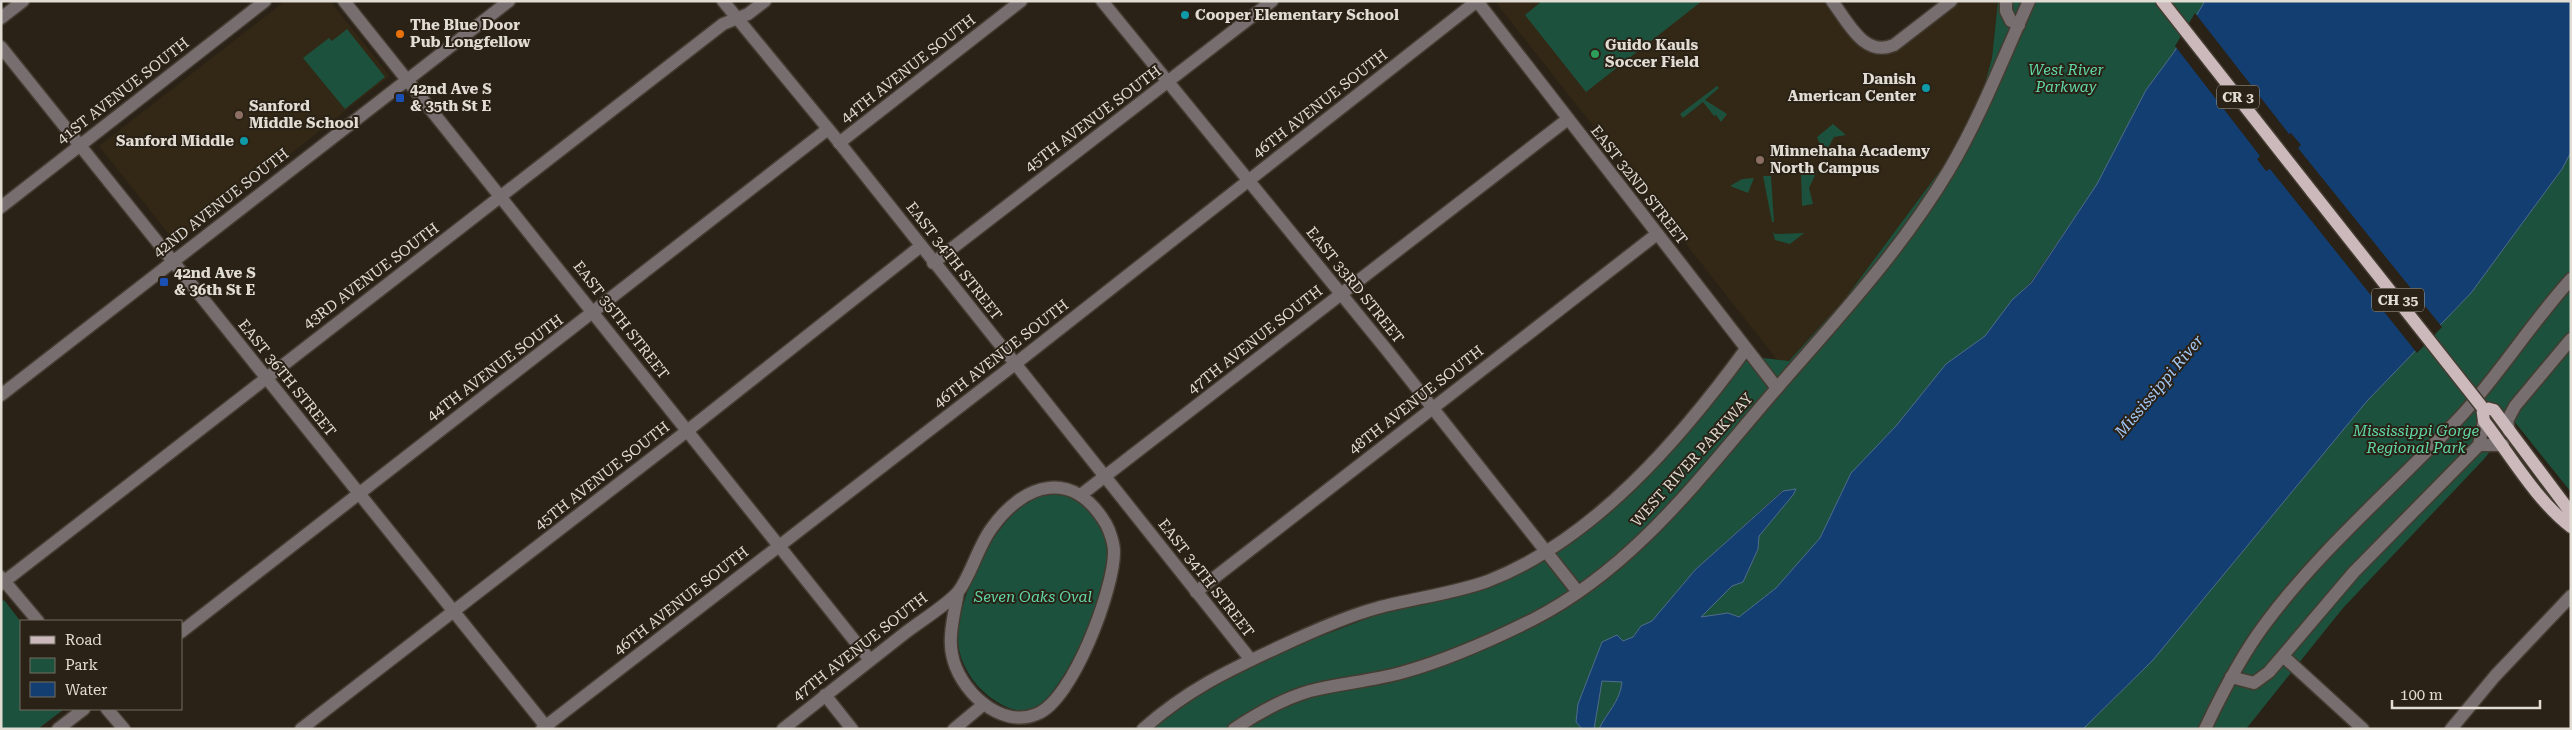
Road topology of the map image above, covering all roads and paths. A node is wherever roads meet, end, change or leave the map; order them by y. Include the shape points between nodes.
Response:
1 (23, 1) edge
2 (265, 1) edge
3 (344, 1) edge
4 (509, 1) edge
5 (723, 1) edge
6 (765, 1) edge
7 (1021, 1) edge
8 (1102, 1) edge
9 (1272, 1) edge
10 (1477, 1) edge
11 (1832, 1) edge
12 (1950, 1) edge
13 (2006, 1) edge
14 (2029, 1) edge
15 (2162, 1) edge
16 (1, 18) edge
17 (738, 19) junction
18 (2019, 25) junction
19 (1, 47) edge
20 (407, 80) junction
21 (1167, 83) junction
22 (1568, 119) junction
23 (828, 129) junction
24 (839, 143) junction
25 (80, 145) junction
26 (1249, 181) junction
27 (2313, 193) joint
28 (501, 197) junction
29 (1, 206) edge
30 (1657, 234) junction
31 (921, 246) junction
32 (173, 261) junction
33 (933, 263) junction
34 (2571, 279) edge
35 (1340, 294) junction
36 (595, 313) junction
37 (2571, 339) edge
38 (1746, 348) junction
39 (1015, 364) junction
40 (266, 377) junction
41 (1777, 388) junction
42 (1, 395) edge
43 (2515, 406) junction
44 (1432, 408) junction
45 (2488, 408) junction
46 (2484, 421) junction
47 (687, 430) junction
48 (2509, 431) junction
49 (2479, 445) junction
50 (2503, 445) junction
51 (1106, 477) junction
52 (359, 493) junction
53 (1082, 494) junction
54 (2571, 513) edge
55 (2571, 527) edge
56 (780, 545) junction
57 (1546, 552) junction
58 (2, 581) edge
59 (958, 592) junction
60 (1196, 592) junction
61 (1578, 592) junction
62 (2571, 596) edge
63 (453, 611) junction
64 (37, 620) edge
65 (182, 631) edge
66 (2283, 656) junction
67 (870, 660) junction
68 (1251, 660) junction
69 (2231, 677) junction
70 (825, 695) junction
71 (984, 704) junction
72 (83, 710) edge
73 (108, 710) edge
74 (545, 728) edge
75 (58, 729) edge
76 (124, 729) edge
77 (301, 729) edge
78 (783, 729) edge
79 (852, 729) edge
80 (954, 729) edge
81 (1144, 729) edge
82 (1234, 729) edge
83 (2205, 729) edge
84 (2363, 729) edge
85 (2451, 729) edge

1 - 16 street
2 - 25 street, 41ST AVENUE SOUTH
3 - 20 street, EAST 35TH STREET
4 - 20 street, 42ND AVENUE SOUTH
5 - 17 street, EAST 34TH STREET
6 - 17 street, 43RD AVENUE SOUTH
7 - 24 street, 44TH AVENUE SOUTH
8 - 21 street, EAST 33RD STREET
9 - 21 street, 45TH AVENUE SOUTH
10 - 22 street, EAST 32ND STREET
10 - 26 street, 46TH AVENUE SOUTH
11 - 12 street via 1861,40 1876,49 1894,45
13 - 18 street via 2011,21
14 - 18 street, WEST RIVER PARKWAY
15 - 27 main road, CR 3
17 - 23 street, EAST 34TH STREET
17 - 28 street, 43RD AVENUE SOUTH via 723,24
18 - 41 street, WEST RIVER PARKWAY via 1968,138 1930,200 1845,312
19 - 25 street, EAST 36TH STREET
20 - 28 street, EAST 35TH STREET
20 - 32 street, 42ND AVENUE SOUTH
21 - 26 street, EAST 33RD STREET
21 - 33 street, 45TH AVENUE SOUTH
22 - 30 street, EAST 32ND STREET
22 - 35 street, 47TH AVENUE SOUTH
23 - 24 street, EAST 34TH STREET
23 - 36 street, 44TH AVENUE SOUTH
24 - 31 street, EAST 34TH STREET
25 - 29 street, 41ST AVENUE SOUTH
25 - 32 street, EAST 36TH STREET
26 - 35 street, EAST 33RD STREET
26 - 39 street, 46TH AVENUE SOUTH
27 - 45 main road, CH 35, bridge
28 - 36 street, EAST 35TH STREET
28 - 40 street, 43RD AVENUE SOUTH
30 - 38 street, EAST 32ND STREET
30 - 44 street, 48TH AVENUE SOUTH
31 - 33 street, EAST 34TH STREET
31 - 47 street, 45TH AVENUE SOUTH
32 - 40 street, EAST 36TH STREET
32 - 42 street, 42ND AVENUE SOUTH
33 - 39 street, EAST 34TH STREET
34 - 69 street via 2462,415 2344,531 2302,578 2264,625
35 - 44 street, EAST 33RD STREET
35 - 51 street, 47TH AVENUE SOUTH
36 - 47 street, EAST 35TH STREET
36 - 52 street, 44TH AVENUE SOUTH
37 - 43 street
38 - 41 street, EAST 32ND STREET
38 - 57 street via 1678,434 1654,459 1602,510
39 - 51 street, EAST 34TH STREET
39 - 56 street, 46TH AVENUE SOUTH
40 - 52 street, EAST 36TH STREET
40 - 58 street, 43RD AVENUE SOUTH
41 - 61 street, WEST RIVER PARKWAY via 1695,486 1649,535
43 - 45 street
43 - 48 street via 2507,421
44 - 57 street, EAST 33RD STREET
44 - 60 street, 48TH AVENUE SOUTH
45 - 46 main road
45 - 48 main road, CH 35
46 - 49 street
46 - 50 main road
47 - 56 street, EAST 35TH STREET
47 - 63 street, 45TH AVENUE SOUTH
48 - 54 main road, CH 35
49 - 50 street
49 - 66 street via 2354,572
50 - 55 main road via 2543,498
51 - 53 street, 47TH AVENUE SOUTH
51 - 60 street, EAST 34TH STREET
52 - 63 street, EAST 36TH STREET
52 - 65 street, 44TH AVENUE SOUTH
53 - 59 street via 1053,487 1031,492 1019,501 990,530
53 - 71 street via 1107,526 1114,551 1103,604 1082,660 1049,706 1038,714 1008,715
56 - 67 street, EAST 35TH STREET
56 - 74 street, 46TH AVENUE SOUTH
57 - 61 street, EAST 33RD STREET
57 - 68 street via 1488,581 1377,608 1334,623
58 - 64 street
59 - 67 street, 47TH AVENUE SOUTH
59 - 71 street via 952,653 964,683
60 - 68 street, EAST 34TH STREET
61 - 82 street, WEST RIVER PARKWAY via 1540,616 1475,648 1402,673 1308,692 1264,710
62 - 85 street via 2495,676
63 - 74 street, EAST 36TH STREET
63 - 77 street, 45TH AVENUE SOUTH
66 - 69 street via 2260,681 2248,682
66 - 84 street
67 - 70 street, 47TH AVENUE SOUTH
68 - 81 street via 1193,689
69 - 83 street
70 - 78 street, 47TH AVENUE SOUTH
70 - 79 street
71 - 80 street
72 - 75 street
73 - 76 street

